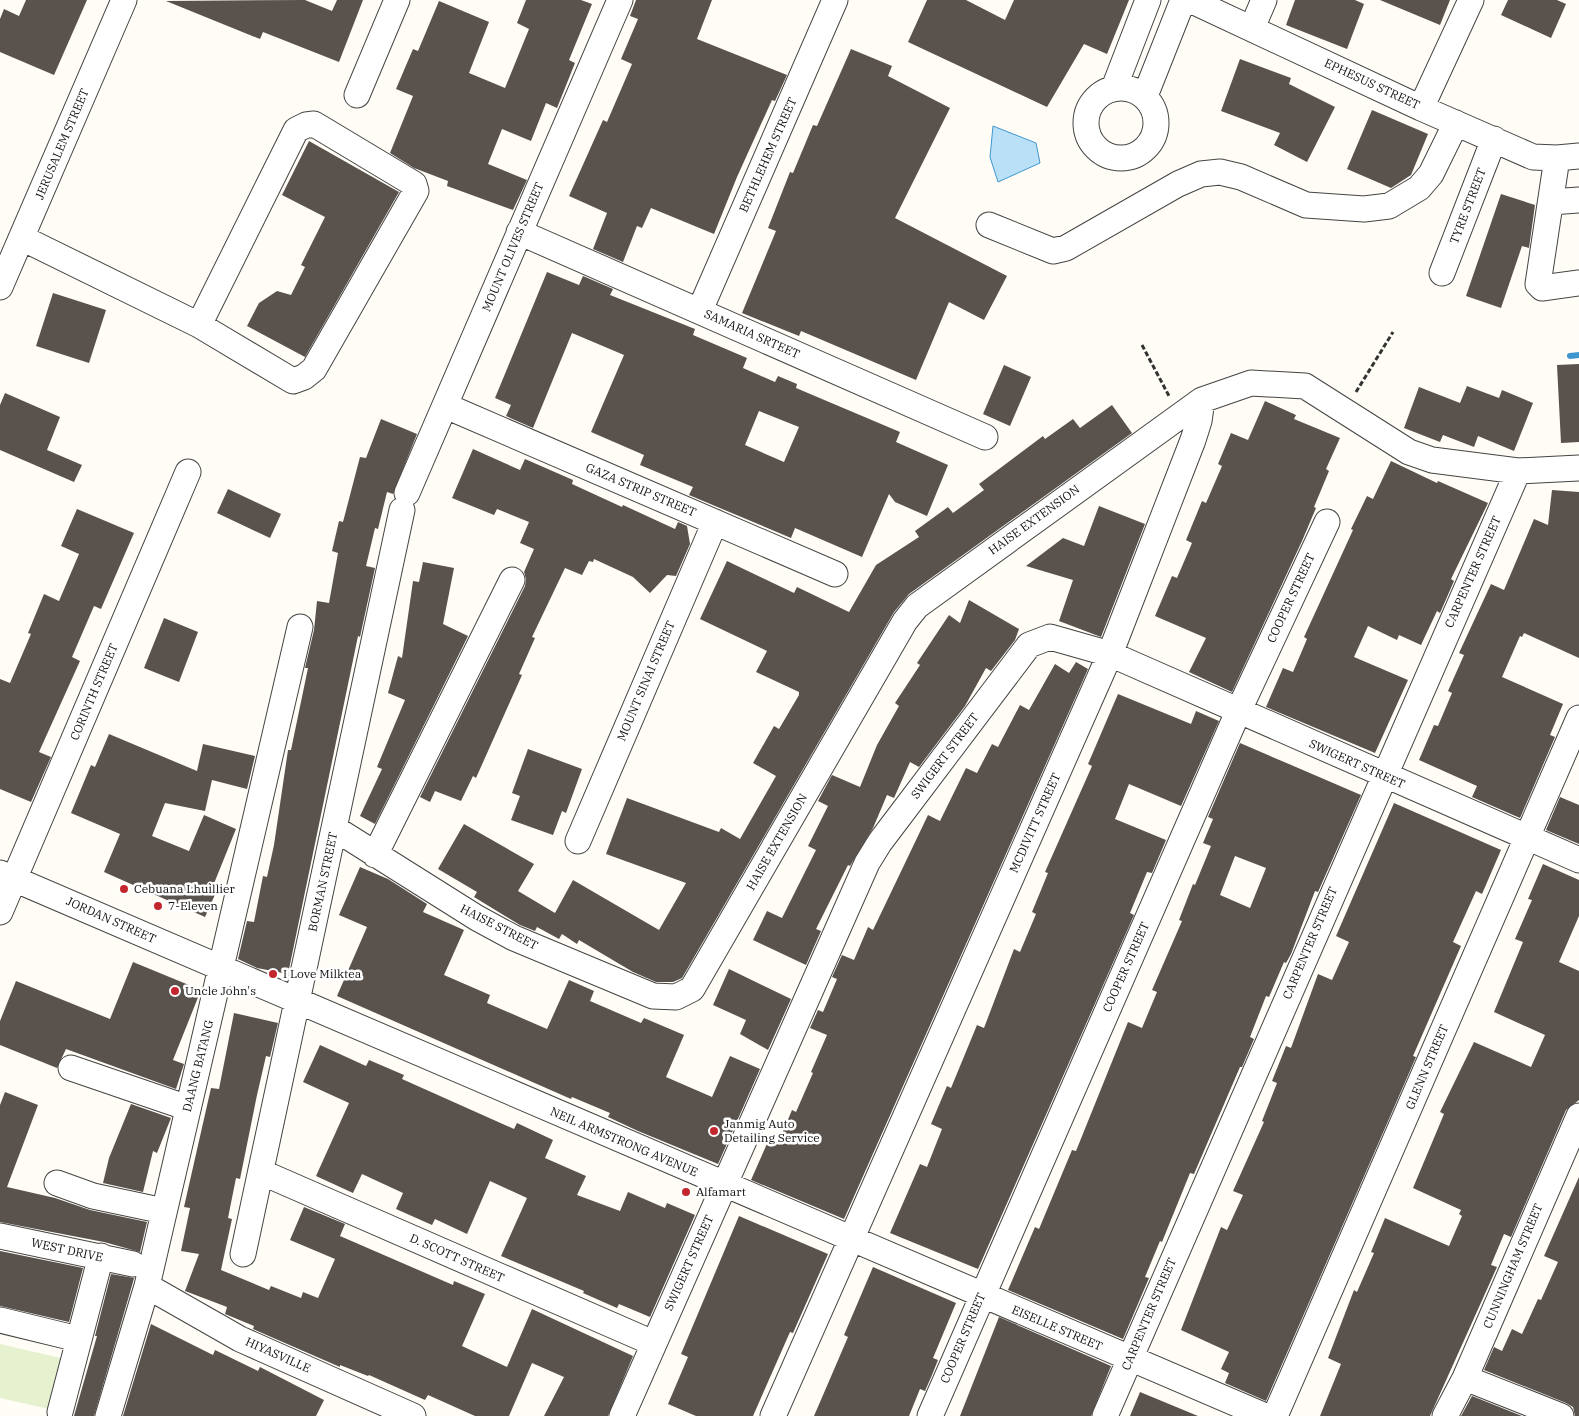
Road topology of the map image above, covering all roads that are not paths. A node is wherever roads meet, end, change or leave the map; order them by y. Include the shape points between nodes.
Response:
1 (124, 0) edge
2 (397, 0) edge
3 (620, 0) edge
4 (835, 0) edge
5 (1148, 0) edge
6 (1183, 0) edge
7 (1190, 0) edge
8 (1264, 0) edge
9 (1471, 0) edge
10 (1252, 28) junction
11 (1114, 88) junction
12 (357, 95) dead end
13 (1145, 96) junction
14 (1421, 108) junction
15 (1456, 123) junction
16 (1494, 139) junction
17 (1568, 157) edge
18 (1579, 200) edge
19 (1551, 202) junction
20 (989, 225) dead end
21 (519, 232) junction
22 (22, 238) junction
23 (1442, 273) dead end
24 (1579, 283) edge
25 (0, 287) edge
26 (700, 310) junction
27 (198, 325) junction
28 (1202, 400) junction
29 (446, 406) junction
30 (985, 437) dead end
31 (1579, 468) edge
32 (1518, 470) junction
33 (188, 472) dead end
34 (404, 502) joint
35 (715, 522) junction
36 (1327, 522) dead end
37 (835, 574) dead end
38 (512, 580) dead end
39 (300, 627) dead end
40 (1110, 654) junction
41 (1238, 712) junction
42 (1579, 718) edge
43 (1383, 775) junction
44 (334, 828) junction
45 (1526, 839) junction
46 (578, 841) dead end
47 (375, 855) junction
48 (1579, 860) edge
49 (7, 876) edge
50 (0, 912) edge
51 (222, 970) junction
52 (676, 997) joint
53 (297, 1002) junction
54 (71, 1068) dead end
55 (188, 1108) junction
56 (1579, 1116) edge
57 (261, 1172) junction
58 (57, 1183) dead end
59 (724, 1185) junction
60 (164, 1211) junction
61 (0, 1236) edge
62 (850, 1239) junction
63 (243, 1254) dead end
64 (101, 1256) junction
65 (133, 1264) dead end
66 (147, 1286) junction
67 (981, 1296) junction
68 (0, 1320) edge
69 (78, 1338) junction
70 (653, 1343) junction
71 (1130, 1358) junction
72 (1465, 1378) junction
73 (60, 1412) dead end
74 (108, 1416) edge
75 (413, 1416) edge
76 (622, 1416) edge
77 (773, 1416) edge
78 (930, 1416) edge
79 (1105, 1416) edge
80 (1264, 1416) edge
81 (1275, 1416) edge
82 (1446, 1416) edge
83 (1561, 1416) edge

1 - 22 street, JERUSALEM STREET
2 - 12 street
3 - 21 street, MOUNT OLIVES STREET
4 - 26 street, BETHLEHEM STREET
5 - 11 street
6 - 13 street
7 - 10 street, EPHESUS STREET
8 - 10 street
9 - 14 street
10 - 14 street, EPHESUS STREET
11 - 13 street via 1136,90
11 - 13 street via 1095,99 1086,120 1086,131 1091,141 1098,150 1112,158 1139,154 1154,138 1156,116
14 - 15 street, EPHESUS STREET
15 - 16 street, EPHESUS STREET
15 - 20 street via 1431,174 1419,188 1389,206 1364,209 1306,205 1241,177 1220,172 1202,174 1178,184 1066,248 1053,251
16 - 17 street, EPHESUS STREET via 1533,157
16 - 23 street, TYRE STREET
17 - 19 street
18 - 19 street
19 - 24 street via 1538,284 1542,288
21 - 26 street, SAMARIA SRTEET
21 - 29 street, MOUNT OLIVES STREET
22 - 25 street, JERUSALEM STREET
22 - 27 street
26 - 30 street, SAMARIA SRTEET
27 - 27 street via 296,130 314,124 414,184 416,191 412,200 314,369 304,377 293,380
28 - 32 street, HAISE EXTENSION via 1252,383 1305,386 1409,452 1432,460
28 - 40 street, MCDIVITT STREET via 1199,421
28 - 52 street, HAISE EXTENSION via 917,606 905,621 692,988
29 - 34 street, MOUNT OLIVES STREET
29 - 35 street, GAZA STRIP STREET
31 - 32 street, HAISE EXTENSION
32 - 43 street, CARPENTER STREET
33 - 49 street, CORINTH STREET
34 - 44 street, BORMAN STREET
35 - 37 street, GAZA STRIP STREET
35 - 46 street, MOUNT SINAI STREET
36 - 41 street, COOPER STREET
38 - 47 street
39 - 51 street, DAANG BATANG
40 - 41 street, SWIGERT STREET
40 - 59 street, SWIGERT STREET via 1050,637 1028,646 880,842 833,935
40 - 62 street, MCDIVITT STREET
41 - 43 street, SWIGERT STREET
41 - 67 street, COOPER STREET
42 - 45 street, GLENN STREET
43 - 45 street, SWIGERT STREET
43 - 71 street, CARPENTER STREET
44 - 47 street, HAISE STREET
44 - 53 street, BORMAN STREET
45 - 48 street, SWIGERT STREET
45 - 81 street, GLENN STREET
47 - 52 street, HAISE STREET via 514,938 653,996
49 - 50 street, CORINTH STREET
49 - 51 street, JORDAN STREET
51 - 53 street, NEIL ARMSTRONG AVENUE
51 - 55 street, DAANG BATANG
53 - 57 street, BORMAN STREET
53 - 59 street, NEIL ARMSTRONG AVENUE
54 - 55 street
55 - 60 street, DAANG BATANG
56 - 72 street, CUNNINGHAM STREET
57 - 63 street, BORMAN STREET
57 - 70 street, D. SCOTT STREET
58 - 60 street via 93,1196
59 - 62 street, NEIL ARMSTRONG AVENUE
59 - 70 street, SWIGERT STREET
60 - 66 street, DAANG BATANG
61 - 64 street, WEST DRIVE
62 - 67 street, EISELLE STREET
62 - 77 street
64 - 65 street, WEST DRIVE
64 - 69 street
66 - 74 street, DAANG BATANG
66 - 75 street, HIYASVILLE via 240,1339
67 - 71 street, EISELLE STREET
67 - 78 street, COOPER STREET
68 - 69 street
69 - 73 street
70 - 76 street, SWIGERT STREET
71 - 79 street, CARPENTER STREET
71 - 80 street, EISELLE STREET
72 - 82 street, CUNNINGHAM STREET
72 - 83 street

